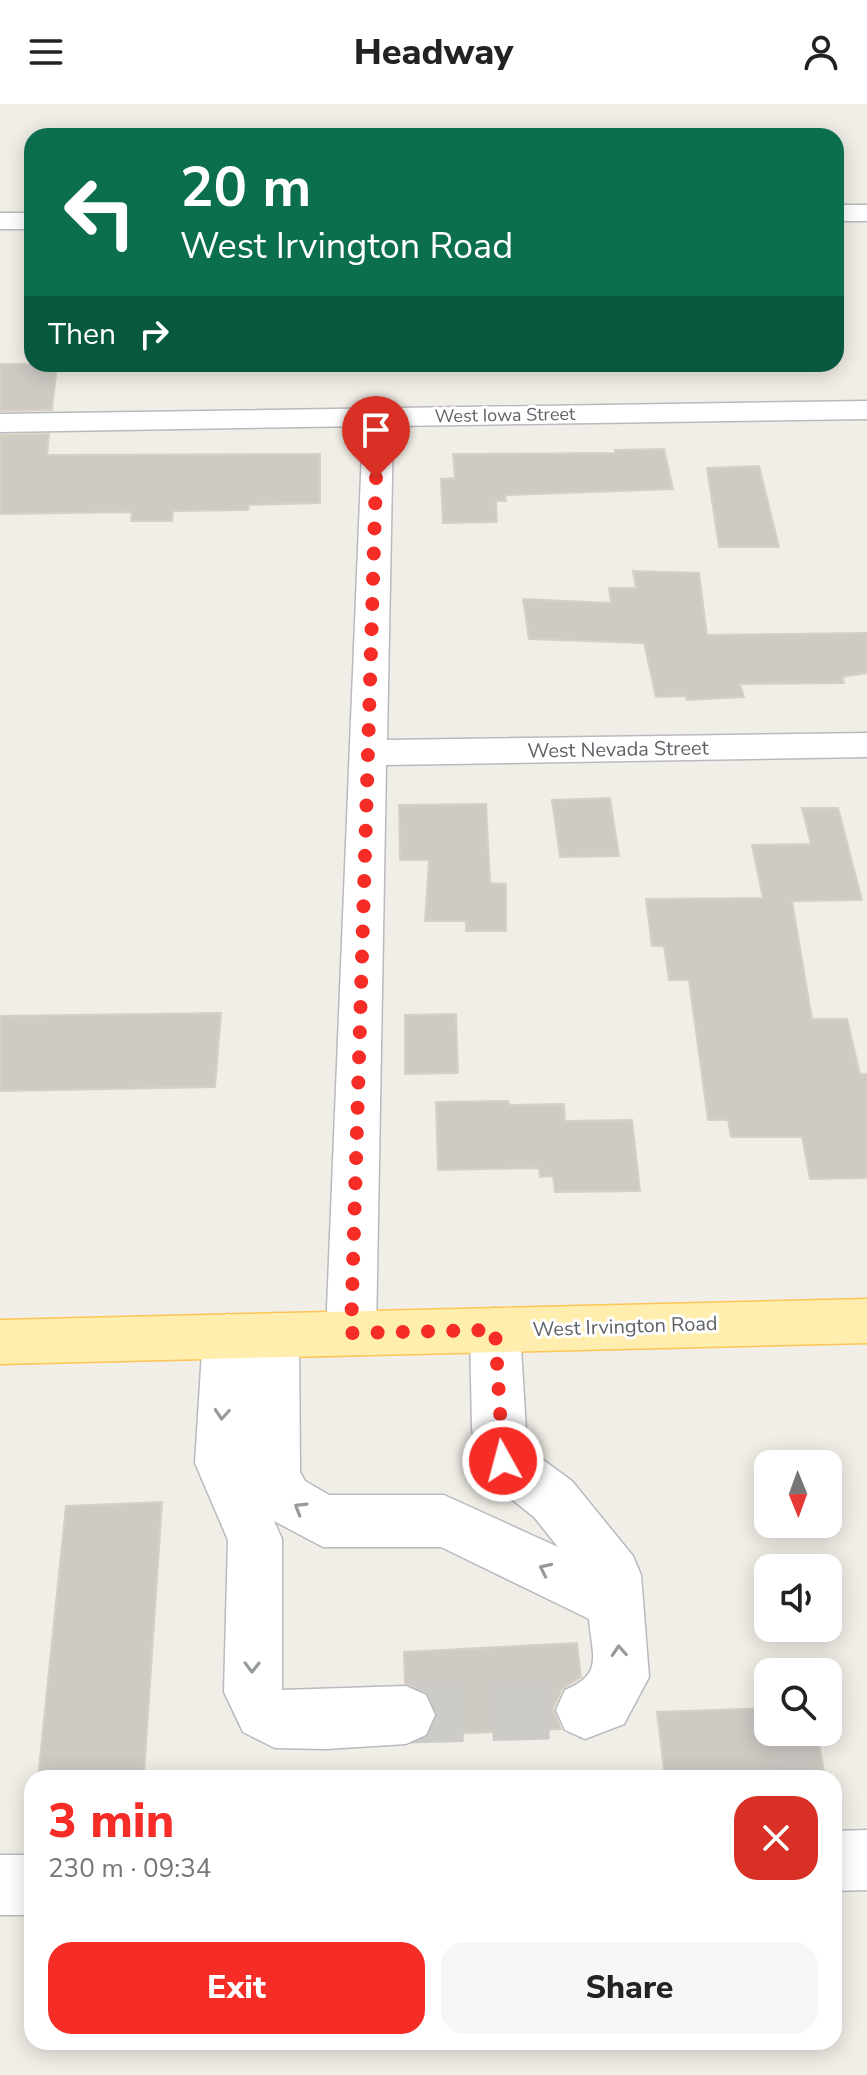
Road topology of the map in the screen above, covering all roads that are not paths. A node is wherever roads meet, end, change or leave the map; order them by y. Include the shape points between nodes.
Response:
1 (844, 213) edge
2 (867, 213) edge
3 (0, 221) edge
4 (24, 221) edge
5 (867, 410) edge
6 (378, 417) junction
7 (0, 423) edge
8 (867, 745) edge
9 (368, 753) junction
10 (867, 1321) edge
11 (495, 1330) junction
12 (351, 1333) junction
13 (251, 1336) junction
14 (0, 1342) edge
15 (616, 1603) junction
16 (585, 1710) tunnel mouth
17 (406, 1715) tunnel mouth
18 (867, 1860) edge
19 (842, 1861) edge
20 (0, 1885) edge
21 (24, 1885) edge

1 - 2 street
3 - 4 street
5 - 6 street, West Iowa Street
6 - 7 street, West Iowa Street
6 - 9 street
8 - 9 street, West Nevada Street
9 - 12 street
10 - 11 main road, West Irvington Road
11 - 12 main road, West Irvington Road
11 - 15 street via 503,1461 553,1499 614,1575
12 - 13 main road, West Irvington Road
13 - 14 main road, West Irvington Road
15 -> 13 street via 444,1521 323,1521 286,1499 274,1474
13 -> 17 street via 221,1463 255,1539 252,1692 263,1712 275,1719
16 -> 15 street via 604,1704 621,1677
18 - 19 street
20 - 21 street

